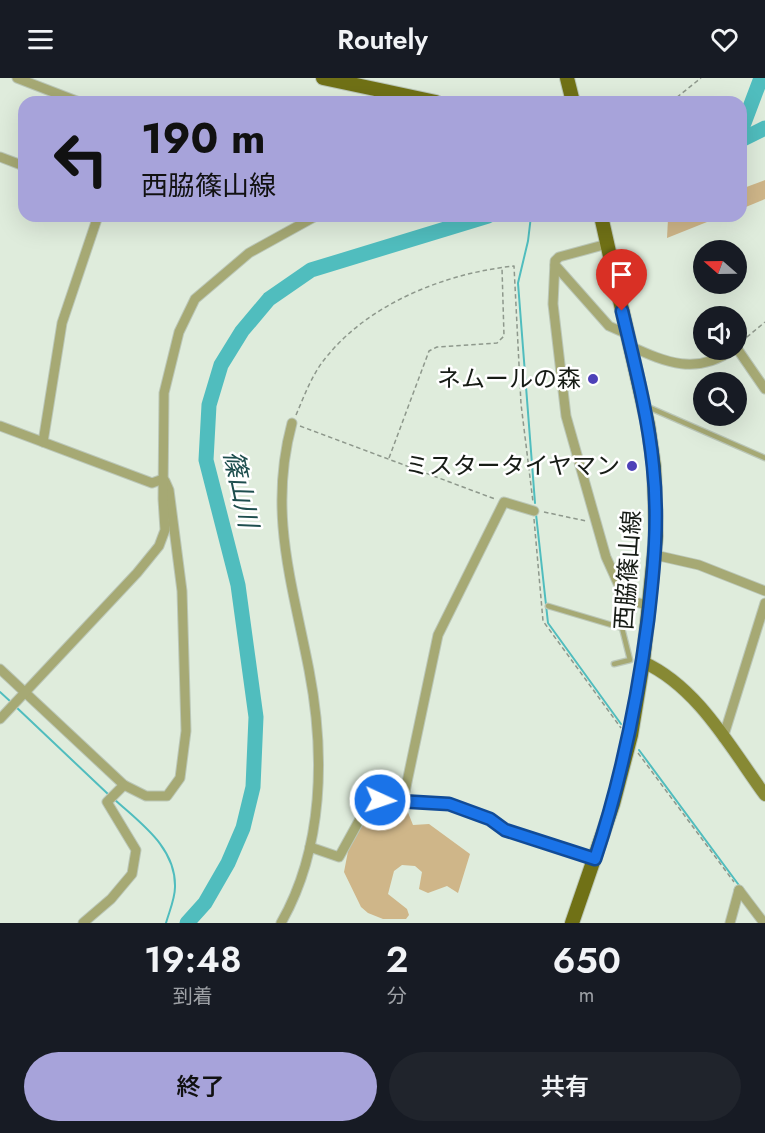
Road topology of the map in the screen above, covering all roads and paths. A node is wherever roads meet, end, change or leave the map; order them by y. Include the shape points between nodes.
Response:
1 (17, 78) edge
2 (323, 78) edge
3 (567, 78) edge
4 (701, 78) edge
5 (64, 96) edge
6 (408, 96) edge
7 (572, 96) edge
8 (678, 96) edge
9 (0, 157) edge
10 (18, 164) edge
11 (96, 222) edge
12 (305, 222) edge
13 (602, 222) edge
14 (607, 242) junction
15 (555, 265) junction
16 (502, 267) junction
17 (765, 322) edge
18 (747, 338) edge
19 (628, 340) junction
20 (718, 360) edge
21 (745, 360) edge
22 (765, 389) edge
23 (643, 405) junction
24 (292, 423) junction
25 (0, 426) edge
26 (44, 442) junction
27 (389, 459) junction
28 (765, 459) edge
29 (163, 479) junction
30 (504, 502) junction
31 (534, 511) junction
32 (596, 524) junction
33 (655, 555) junction
34 (765, 591) edge
35 (625, 599) junction
36 (765, 603) edge
37 (548, 606) dead end
38 (650, 606) junction
39 (622, 628) junction
40 (643, 662) junction
41 (614, 664) dead end
42 (0, 669) edge
43 (26, 692) junction
44 (0, 719) edge
45 (631, 735) junction
46 (723, 738) junction
47 (636, 750) dead end
48 (124, 785) junction
49 (765, 795) edge
50 (403, 801) junction
51 (310, 847) junction
52 (595, 859) junction
53 (740, 890) junction
54 (83, 923) edge
55 (281, 923) edge
56 (572, 923) edge
57 (730, 923) edge
58 (764, 923) edge

1 - 5 street
2 - 6 main road
3 - 7 main road
4 - 8 path
9 - 10 street
11 - 26 street via 62,323
12 - 29 street via 249,253 195,299 179,332 167,375
13 - 14 main road, 西脇篠山線
14 - 15 street via 559,257
14 - 19 main road, 西脇篠山線
15 - 19 street via 609,326
15 - 32 street via 554,304 566,416
16 - 24 path via 443,281 383,309 350,330 326,356
16 - 27 path via 504,336 497,343 437,347 429,351
16 - 31 path via 514,266 521,404
17 - 18 path
19 - 20 street via 678,364 700,365
19 - 23 main road, 西脇篠山線
21 - 22 street
23 - 28 lane
23 - 33 main road, 西脇篠山線 via 654,467
24 - 27 path
24 - 51 street via 283,455 280,492 285,558 315,711 318,775
25 - 26 street
26 - 29 street via 152,483
27 - 30 path
29 - 43 street via 165,530 159,546
29 - 48 street via 170,490 182,591 186,731 180,778 167,796 146,796
30 - 31 street
30 - 50 street via 438,635
31 - 32 path
31 - 45 path via 543,621 618,726
32 - 35 street
33 - 34 street via 699,565
33 - 38 main road, 西脇篠山線
35 - 38 street
35 - 39 lane
36 - 46 street
37 - 39 lane
38 - 40 main road, 西脇篠山線
39 - 41 lane via 630,660
40 - 45 main road, 西脇篠山線
40 - 46 main road via 682,686
42 - 43 street
43 - 44 street
43 - 48 street
45 - 52 main road, 西脇篠山線
46 - 49 main road
47 - 53 path
48 - 54 street via 107,802 136,850 132,874
50 - 51 street via 380,800 372,805 339,857
50 - 52 street via 467,809 505,830
51 - 55 street
52 - 56 main road, 西脇篠山線
53 - 57 street
53 - 58 street

